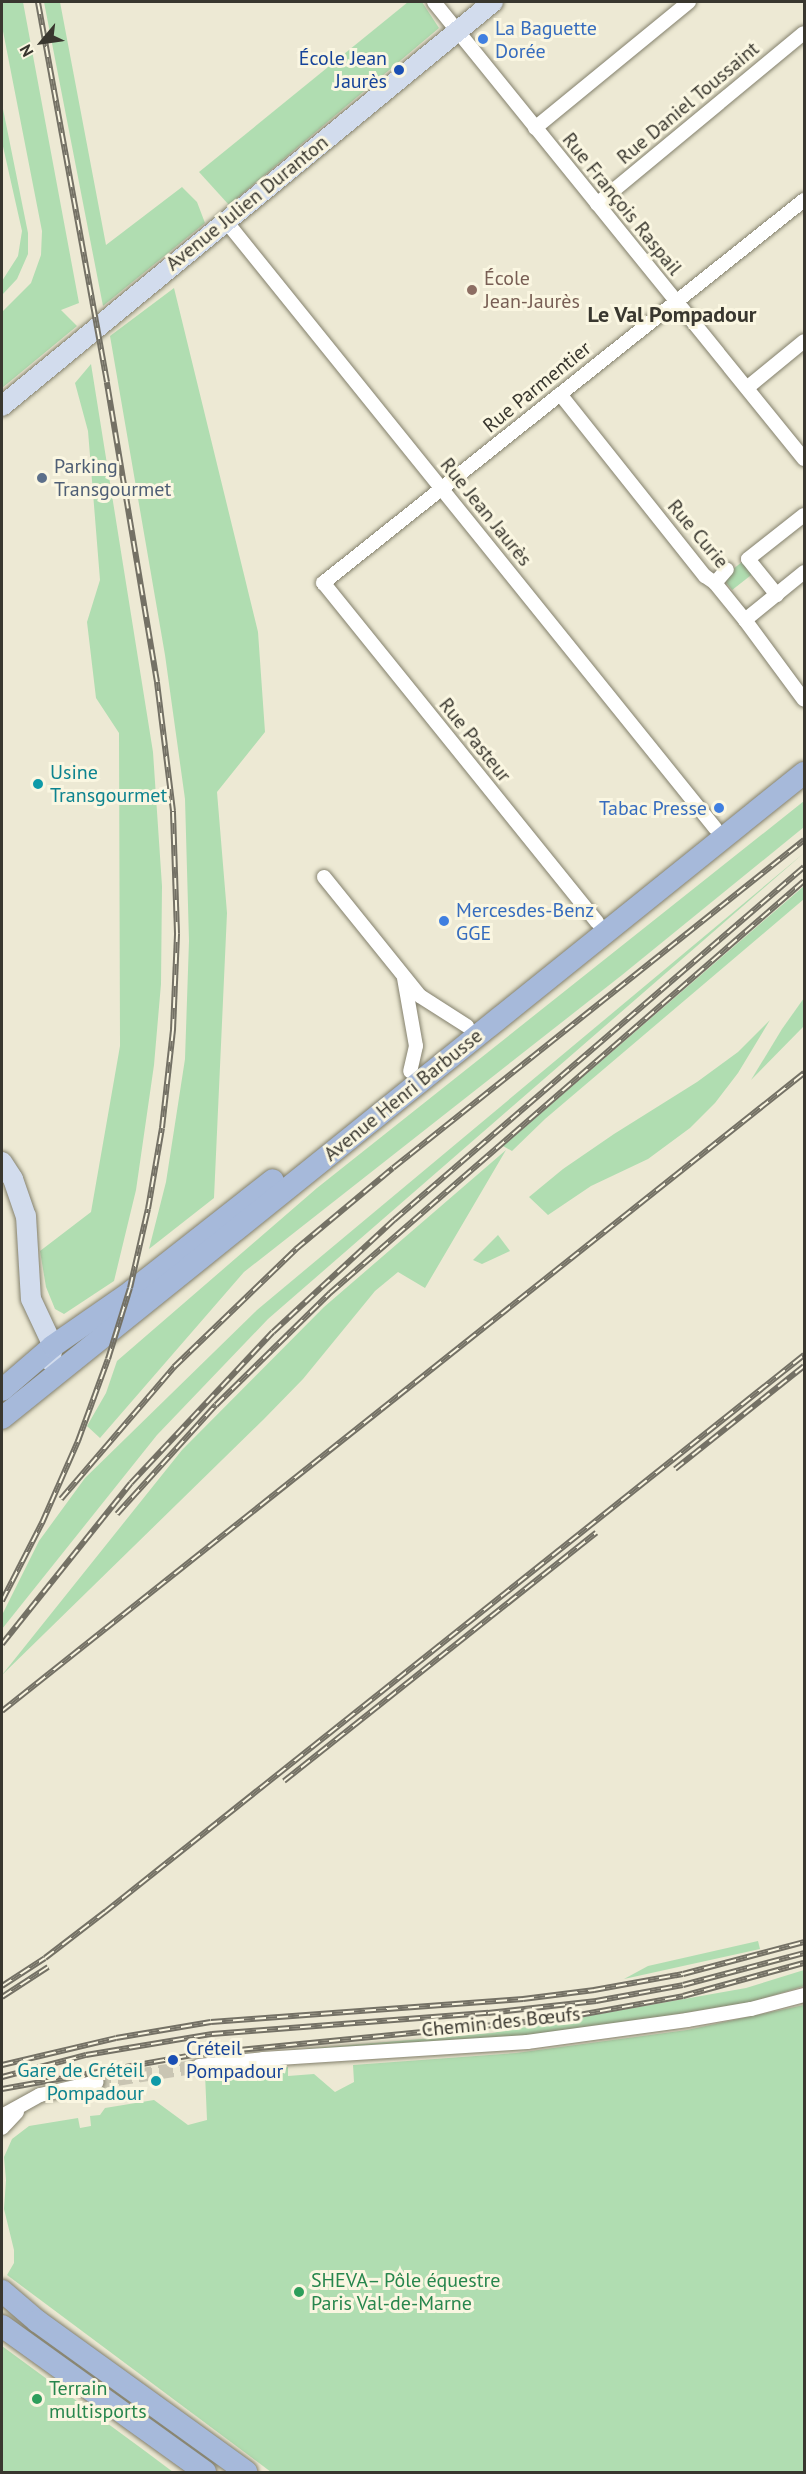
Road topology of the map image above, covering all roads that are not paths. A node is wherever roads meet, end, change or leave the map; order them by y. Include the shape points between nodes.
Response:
1 (434, 2) edge
2 (494, 2) edge
3 (689, 2) edge
4 (456, 31) junction
5 (804, 33) edge
6 (535, 128) junction
7 (804, 200) edge
8 (597, 204) junction
9 (225, 220) junction
10 (676, 302) junction
11 (804, 341) edge
12 (747, 387) junction
13 (560, 394) junction
14 (2, 406) edge
15 (804, 459) edge
16 (442, 489) junction
17 (804, 515) edge
18 (728, 568) dead end
19 (804, 572) edge
20 (323, 583) joint
21 (715, 583) junction
22 (777, 595) junction
23 (745, 620) junction
24 (804, 700) edge
25 (804, 755) edge
26 (804, 773) edge
27 (715, 828) junction
28 (324, 878) dead end
29 (597, 922) junction
30 (404, 978) junction
31 (467, 1026) junction
32 (410, 1071) junction
33 (2, 1162) edge
34 (52, 1346) junction
35 (2, 1390) edge
36 (5, 1415) edge
37 (804, 1995) edge
38 (199, 2066) tunnel mouth
39 (97, 2082) tunnel mouth
40 (30, 2100) junction
41 (2, 2105) edge
42 (2, 2116) edge
43 (2, 2127) edge
44 (2, 2291) edge
45 (2, 2326) edge
46 (205, 2472) edge
47 (246, 2472) edge

1 - 4 street, Rue François Raspail
2 - 4 main road, Avenue Julien Duranton
3 - 6 street
4 - 6 street, Rue François Raspail
4 - 9 main road, Avenue Julien Duranton
5 - 8 street, Rue Daniel Toussaint
6 - 8 street, Rue François Raspail
7 - 10 street, Rue Parmentier
8 - 10 street, Rue François Raspail
9 - 14 main road, Avenue Julien Duranton
9 - 16 street, Rue Jean Jaurès
10 - 12 street, Rue François Raspail
10 - 13 street, Rue Parmentier
11 - 12 street
12 - 15 street, Rue François Raspail
13 - 16 street, Rue Parmentier
13 - 21 street, Rue Curie via 705,576
16 - 20 street, Rue Parmentier
16 - 27 street, Rue Jean Jaurès
17 - 22 street via 748,559
18 - 21 street
19 - 22 street
20 - 29 street, Rue Pasteur
21 - 23 street, Rue Curie
22 - 23 street
23 - 24 street, Rue Curie
25 - 27 main road, Avenue Henri Barbusse
26 - 36 main road, Avenue Henri Barbusse
27 - 29 main road, Avenue Henri Barbusse
28 - 30 street
29 - 31 main road, Avenue Henri Barbusse
30 - 31 street via 420,996
30 - 32 street via 416,1046
31 - 32 main road, Avenue Henri Barbusse
32 - 34 main road, Avenue Henri Barbusse via 132,1291
33 - 34 main road via 24,1207 31,1299
34 - 35 main road, Avenue Henri Barbusse
34 - 36 main road via 49,1363 23,1385
37 - 38 street, Chemin des Bœufs via 687,2020 528,2042
39 - 40 street
40 - 41 street
40 - 42 street
40 - 43 street
44 - 47 main road via 37,2321
45 - 46 main road

